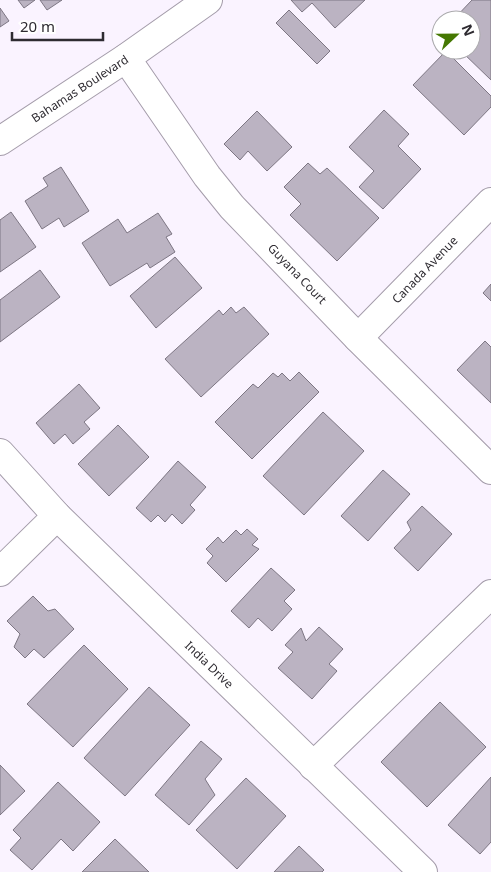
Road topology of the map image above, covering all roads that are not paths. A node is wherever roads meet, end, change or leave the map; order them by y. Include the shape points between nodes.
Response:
1 (208, 0) edge
2 (126, 58) junction
3 (0, 142) edge
4 (491, 202) edge
5 (358, 338) junction
6 (0, 453) edge
7 (491, 470) edge
8 (57, 516) junction
9 (0, 572) edge
10 (491, 594) edge
11 (313, 766) junction
12 (423, 872) edge

1 - 2 street, Bahamas Boulevard
2 - 3 street, Bahamas Boulevard
2 - 5 street, Guyana Court via 232,207
4 - 5 street, Canada Avenue
5 - 7 street, Guyana Court
6 - 8 street, India Drive
8 - 9 street
8 - 11 street, India Drive
10 - 11 street
11 - 12 street, India Drive

